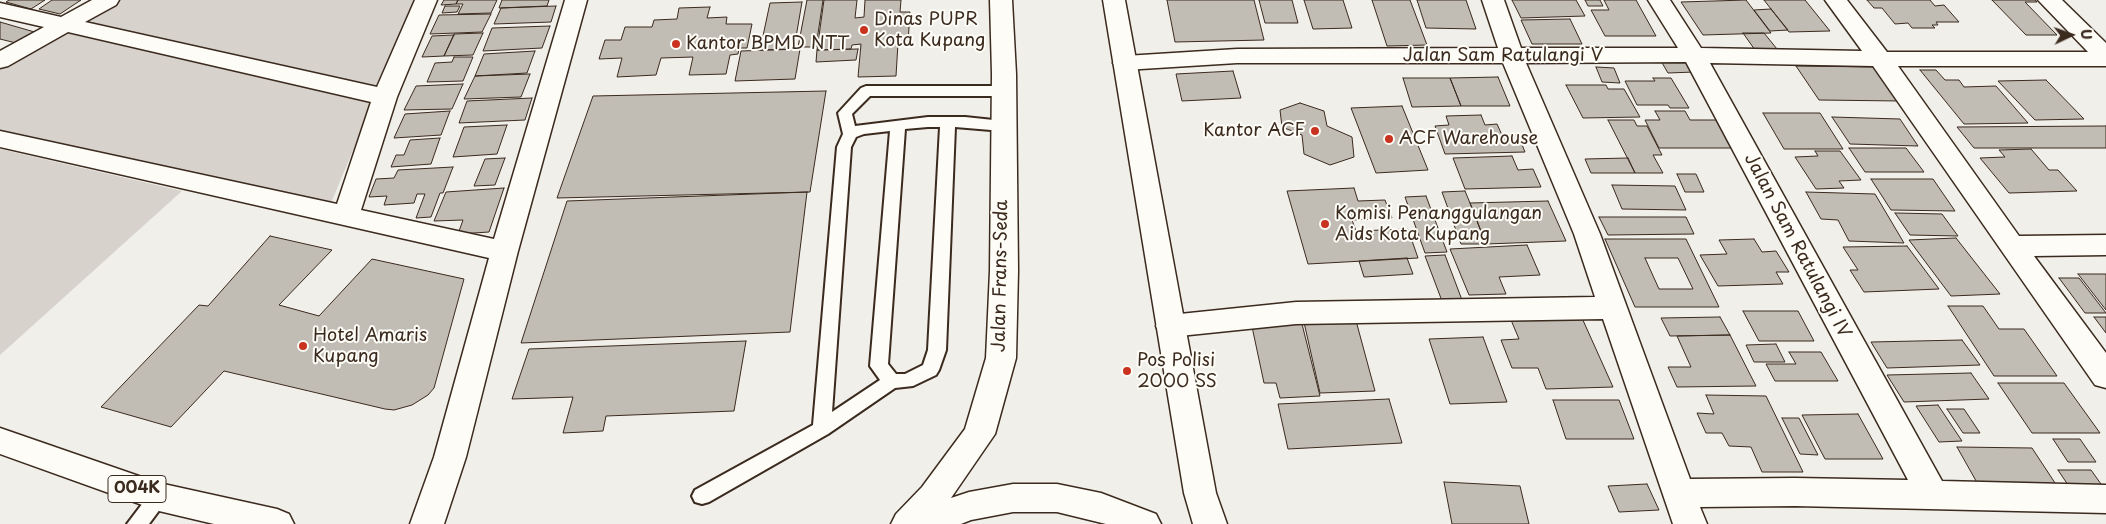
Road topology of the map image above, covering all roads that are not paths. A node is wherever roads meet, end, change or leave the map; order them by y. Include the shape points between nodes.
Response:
1 (108, 0) edge
2 (426, 0) edge
3 (576, 0) edge
4 (1001, 0) edge
5 (1114, 0) edge
6 (1493, 0) edge
7 (1659, 0) edge
8 (1836, 0) edge
9 (2050, 0) edge
10 (0, 10) edge
11 (63, 24) junction
12 (1694, 55) junction
13 (1512, 56) junction
14 (2106, 58) edge
15 (1880, 59) junction
16 (0, 62) edge
17 (1125, 63) junction
18 (1003, 91) junction
19 (385, 98) junction
20 (948, 122) junction
21 (898, 125) junction
22 (1003, 126) junction
23 (850, 134) junction
24 (0, 139) edge
25 (346, 216) junction
26 (2106, 245) edge
27 (2012, 246) junction
28 (504, 251) junction
29 (1613, 308) junction
30 (1170, 326) junction
31 (2106, 376) edge
32 (892, 381) junction
33 (822, 429) junction
34 (0, 441) edge
35 (1679, 493) junction
36 (1932, 494) junction
37 (702, 496) dead end
38 (159, 497) junction
39 (2106, 499) edge
40 (137, 524) edge
41 (277, 524) edge
42 (427, 524) edge
43 (908, 524) edge
44 (923, 524) edge
45 (1144, 524) edge
46 (1210, 524) edge
47 (1690, 524) edge

1 - 11 street
2 - 19 street
3 - 28 street
4 - 18 street, Jalan Frans-Seda
5 - 17 street
6 - 13 street
7 - 12 street, Jalan Sam Ratulangi IV
8 - 15 street
9 - 14 street
10 - 11 street
11 - 16 street
11 - 19 street
12 - 13 street, Jalan Sam Ratulangi V
12 - 15 street, Jalan Sam Ratulangi V
12 - 36 street, Jalan Sam Ratulangi IV
13 - 17 street, Jalan Sam Ratulangi V via 1237,56
13 - 29 street via 1587,234
14 - 15 street, Jalan Sam Ratulangi V
15 - 27 street
17 - 30 street
18 - 22 street, Jalan Frans-Seda
18 - 23 lane via 866,91 845,113
19 - 25 street
20 - 21 lane
20 - 22 lane
20 - 32 lane via 937,350 930,370 907,381
21 - 23 lane via 861,129
21 - 32 lane via 879,366
22 - 43 street, Jalan Frans-Seda via 1001,358 979,434 933,497
23 - 33 lane via 844,147
24 - 25 street
25 - 28 street
26 - 27 street
27 - 31 street
28 - 42 street via 450,457
29 - 30 street via 1296,313
29 - 35 street
30 - 46 street via 1200,493
32 - 33 lane
33 - 37 lane
34 - 38 street, 004K
35 - 36 street
35 - 47 street
36 - 39 street
38 - 40 lane
38 - 41 street, 004K
44 - 45 street via 969,506 1013,498 1057,498 1101,507

